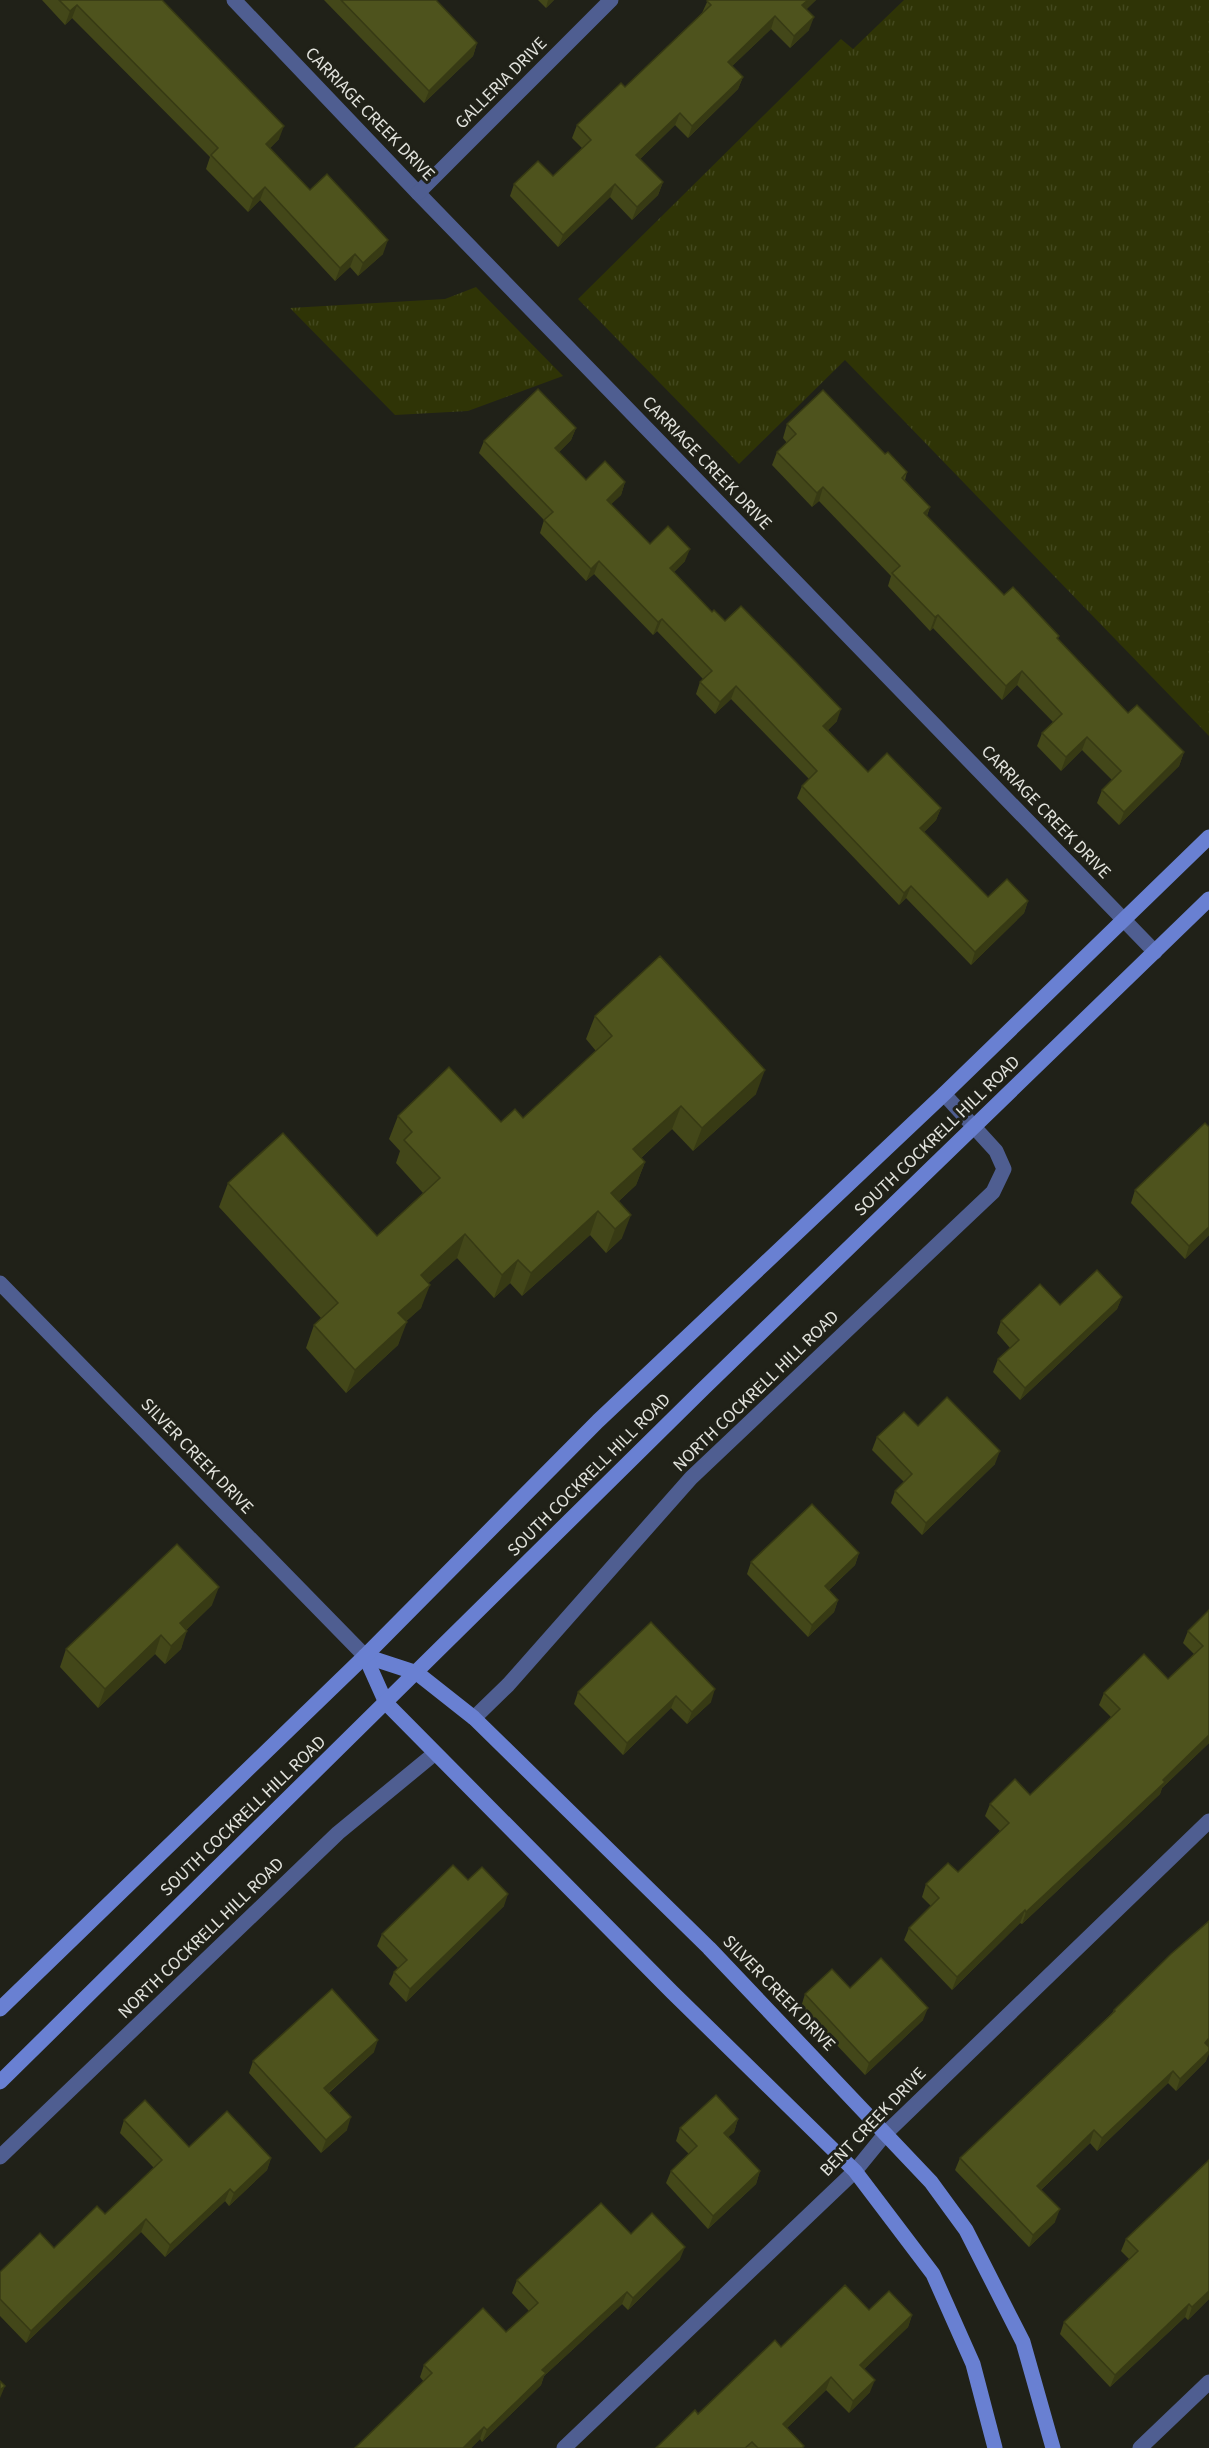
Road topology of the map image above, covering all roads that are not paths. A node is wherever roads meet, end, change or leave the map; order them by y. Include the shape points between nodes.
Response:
1 (234, 0) edge
2 (611, 0) edge
3 (418, 193) junction
4 (1209, 837) edge
5 (1209, 899) edge
6 (1124, 920) junction
7 (1155, 952) junction
8 (944, 1094) junction
9 (974, 1127) junction
10 (0, 1283) edge
11 (365, 1656) junction
12 (417, 1673) junction
13 (386, 1703) junction
14 (474, 1718) junction
15 (434, 1754) junction
16 (1209, 1821) edge
17 (0, 2009) edge
18 (0, 2082) edge
19 (886, 2133) junction
20 (0, 2157) edge
21 (855, 2171) junction
22 (1209, 2382) edge
23 (564, 2448) edge
24 (996, 2448) edge
25 (1053, 2448) edge
26 (1140, 2448) edge

1 - 3 street, CARRIAGE CREEK DRIVE
2 - 3 street, GALLERIA DRIVE
3 - 6 street, CARRIAGE CREEK DRIVE
4 - 6 main road, SOUTH COCKRELL HILL ROAD
5 - 7 main road, SOUTH COCKRELL HILL ROAD
6 - 7 street, CARRIAGE CREEK DRIVE
6 - 8 main road, SOUTH COCKRELL HILL ROAD
7 - 9 main road, SOUTH COCKRELL HILL ROAD
8 - 9 street, NORTH COCKRELL HILL ROAD
8 - 11 main road, SOUTH COCKRELL HILL ROAD via 598,1421
9 - 12 main road, SOUTH COCKRELL HILL ROAD
9 - 14 street, NORTH COCKRELL HILL ROAD via 996,1151 1004,1169 993,1192 692,1478
10 - 11 street, SILVER CREEK DRIVE
11 - 12 main road, SILVER CREEK DRIVE
11 - 13 main road, SILVER CREEK DRIVE
11 - 17 main road, SOUTH COCKRELL HILL ROAD
12 - 13 main road, SOUTH COCKRELL HILL ROAD
12 - 14 main road, SILVER CREEK DRIVE
13 - 15 main road, SILVER CREEK DRIVE
13 - 18 main road, SOUTH COCKRELL HILL ROAD
14 - 19 main road, SILVER CREEK DRIVE via 709,1948
15 - 20 street, NORTH COCKRELL HILL ROAD via 338,1833
15 - 21 main road, SILVER CREEK DRIVE
16 - 19 street, BENT CREEK DRIVE
19 - 21 street, BENT CREEK DRIVE
19 - 25 main road, SILVER CREEK DRIVE via 931,2182 966,2230 1023,2342
21 - 23 street, BENT CREEK DRIVE
21 - 24 main road, SILVER CREEK DRIVE via 933,2274 973,2364
22 - 26 street

